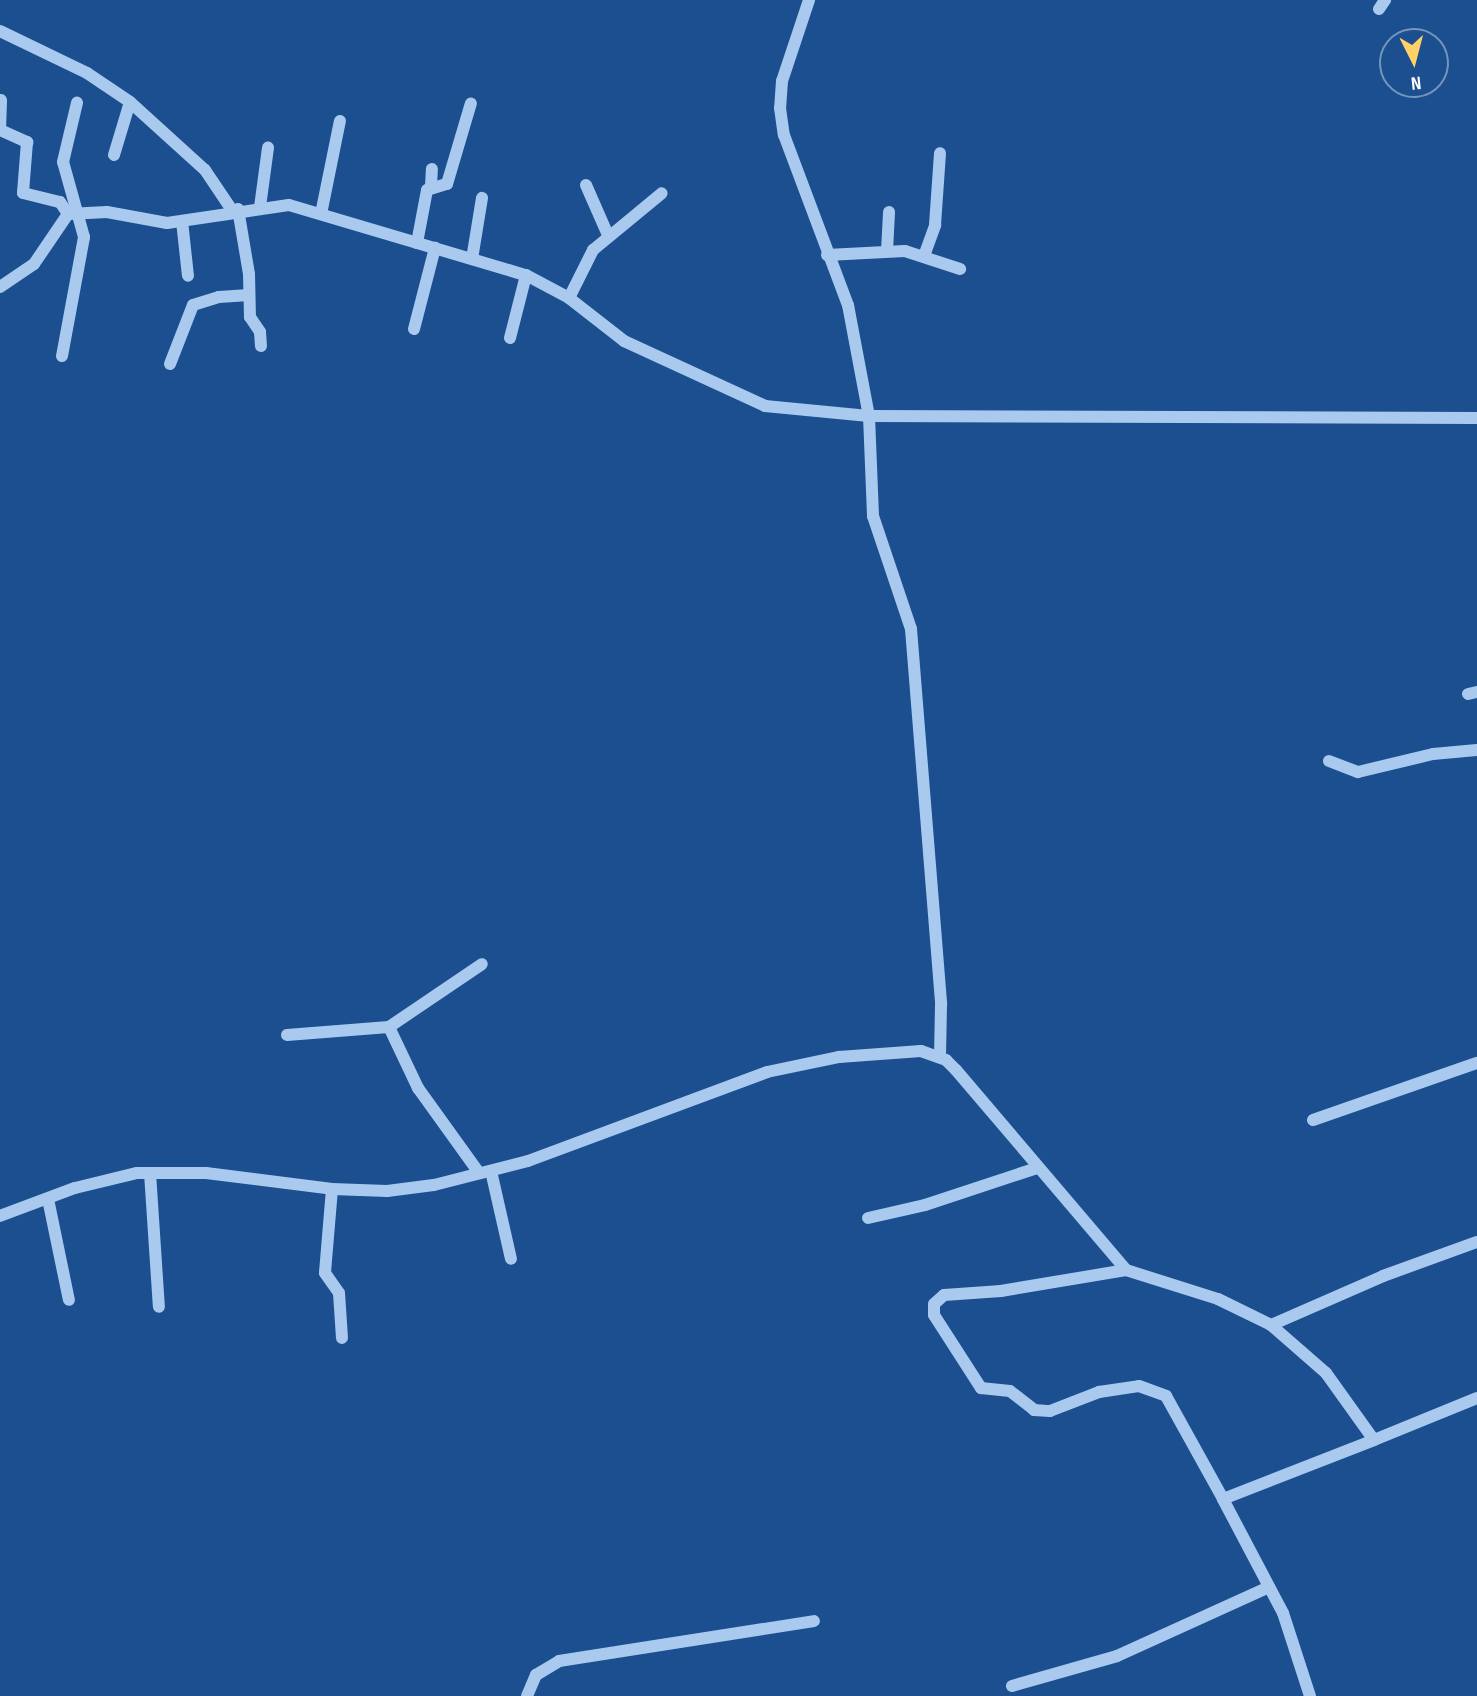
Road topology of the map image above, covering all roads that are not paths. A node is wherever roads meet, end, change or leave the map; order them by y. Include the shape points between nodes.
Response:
1 (809, 0) edge
2 (0, 31) edge
3 (1, 100) edge
4 (77, 103) dead end
5 (130, 103) junction
6 (471, 103) dead end
7 (340, 121) dead end
8 (0, 130) edge
9 (268, 149) dead end
10 (940, 153) dead end
11 (114, 155) dead end
12 (432, 169) dead end
13 (586, 185) dead end
14 (431, 186) junction
15 (662, 193) dead end
16 (482, 198) dead end
17 (260, 207) junction
18 (235, 210) junction
19 (889, 212) dead end
20 (73, 213) junction
21 (321, 214) junction
22 (182, 221) junction
23 (608, 235) junction
24 (417, 243) junction
25 (435, 248) junction
26 (887, 251) junction
27 (827, 255) junction
28 (924, 256) junction
29 (472, 259) junction
30 (960, 269) dead end
31 (526, 275) junction
32 (188, 276) dead end
33 (0, 287) edge
34 (249, 295) junction
35 (569, 298) junction
36 (414, 329) dead end
37 (510, 338) dead end
38 (261, 346) dead end
39 (62, 356) dead end
40 (170, 365) dead end
41 (869, 416) junction
42 (1477, 418) edge
43 (1477, 750) edge
44 (1329, 761) dead end
45 (482, 964) dead end
46 (389, 1027) junction
47 (287, 1035) dead end
48 (940, 1057) junction
49 (1477, 1063) edge
50 (1313, 1120) dead end
51 (1037, 1168) junction
52 (485, 1172) junction
53 (150, 1173) junction
54 (332, 1189) junction
55 (48, 1199) junction
56 (0, 1216) edge
57 (868, 1218) dead end
58 (1477, 1242) edge
59 (511, 1259) dead end
60 (1126, 1270) junction
61 (69, 1300) dead end
62 (159, 1307) dead end
63 (1270, 1325) junction
64 (342, 1338) dead end
65 (1477, 1398) edge
66 (1374, 1440) junction
67 (1223, 1499) junction
68 (1269, 1587) junction
69 (814, 1621) dead end
70 (1012, 1686) dead end
71 (527, 1696) edge
72 (1310, 1696) edge

1 - 27 street via 782,81 779,108 784,135
2 - 5 street via 87,72
3 - 8 street
4 - 20 street via 63,162
5 - 11 street
5 - 18 street via 205,170
6 - 14 street via 447,184
7 - 21 street
8 - 20 street via 27,142 23,192 60,202
9 - 17 street
10 - 28 street via 934,225
12 - 14 street
13 - 23 street
14 - 24 street
15 - 23 street
16 - 29 street
17 - 18 street
17 - 21 street via 289,205
18 - 22 street
18 - 34 street
19 - 26 street
20 - 22 street
20 - 33 street via 34,264
20 - 39 street via 83,249
21 - 24 street
22 - 32 street
23 - 35 street via 593,250
24 - 25 street
25 - 29 street
25 - 36 street
26 - 27 street
26 - 28 street
27 - 41 street via 848,305
28 - 30 street
29 - 31 street
31 - 35 street
31 - 37 street
34 - 38 street via 250,317 260,332
34 - 40 street via 193,305
35 - 41 street via 624,341 765,406
41 - 42 street
41 - 48 street via 873,516 911,629 943,1030
43 - 44 street via 1433,754 1358,772
45 - 46 street
46 - 47 street
46 - 52 street via 418,1088
48 - 51 street
48 - 52 street via 921,1051 881,1051 767,1072 571,1147
49 - 50 street
51 - 57 street via 925,1205
51 - 60 street
52 - 54 street via 387,1191
52 - 59 street
53 - 54 street via 206,1173
53 - 55 street via 106,1179
53 - 62 street
54 - 64 street via 325,1273 339,1293
55 - 56 street
55 - 61 street
58 - 63 street
60 - 63 street via 1238,1307
60 - 67 street via 1001,1291 944,1295 935,1300 933,1312 981,1388 1010,1391 1034,1410 1050,1411 1099,1392 1131,1387 1166,1396
63 - 66 street via 1325,1373
65 - 66 street
66 - 67 street
67 - 68 street
68 - 70 street via 1118,1656
68 - 72 street
69 - 71 street via 559,1661 536,1675

